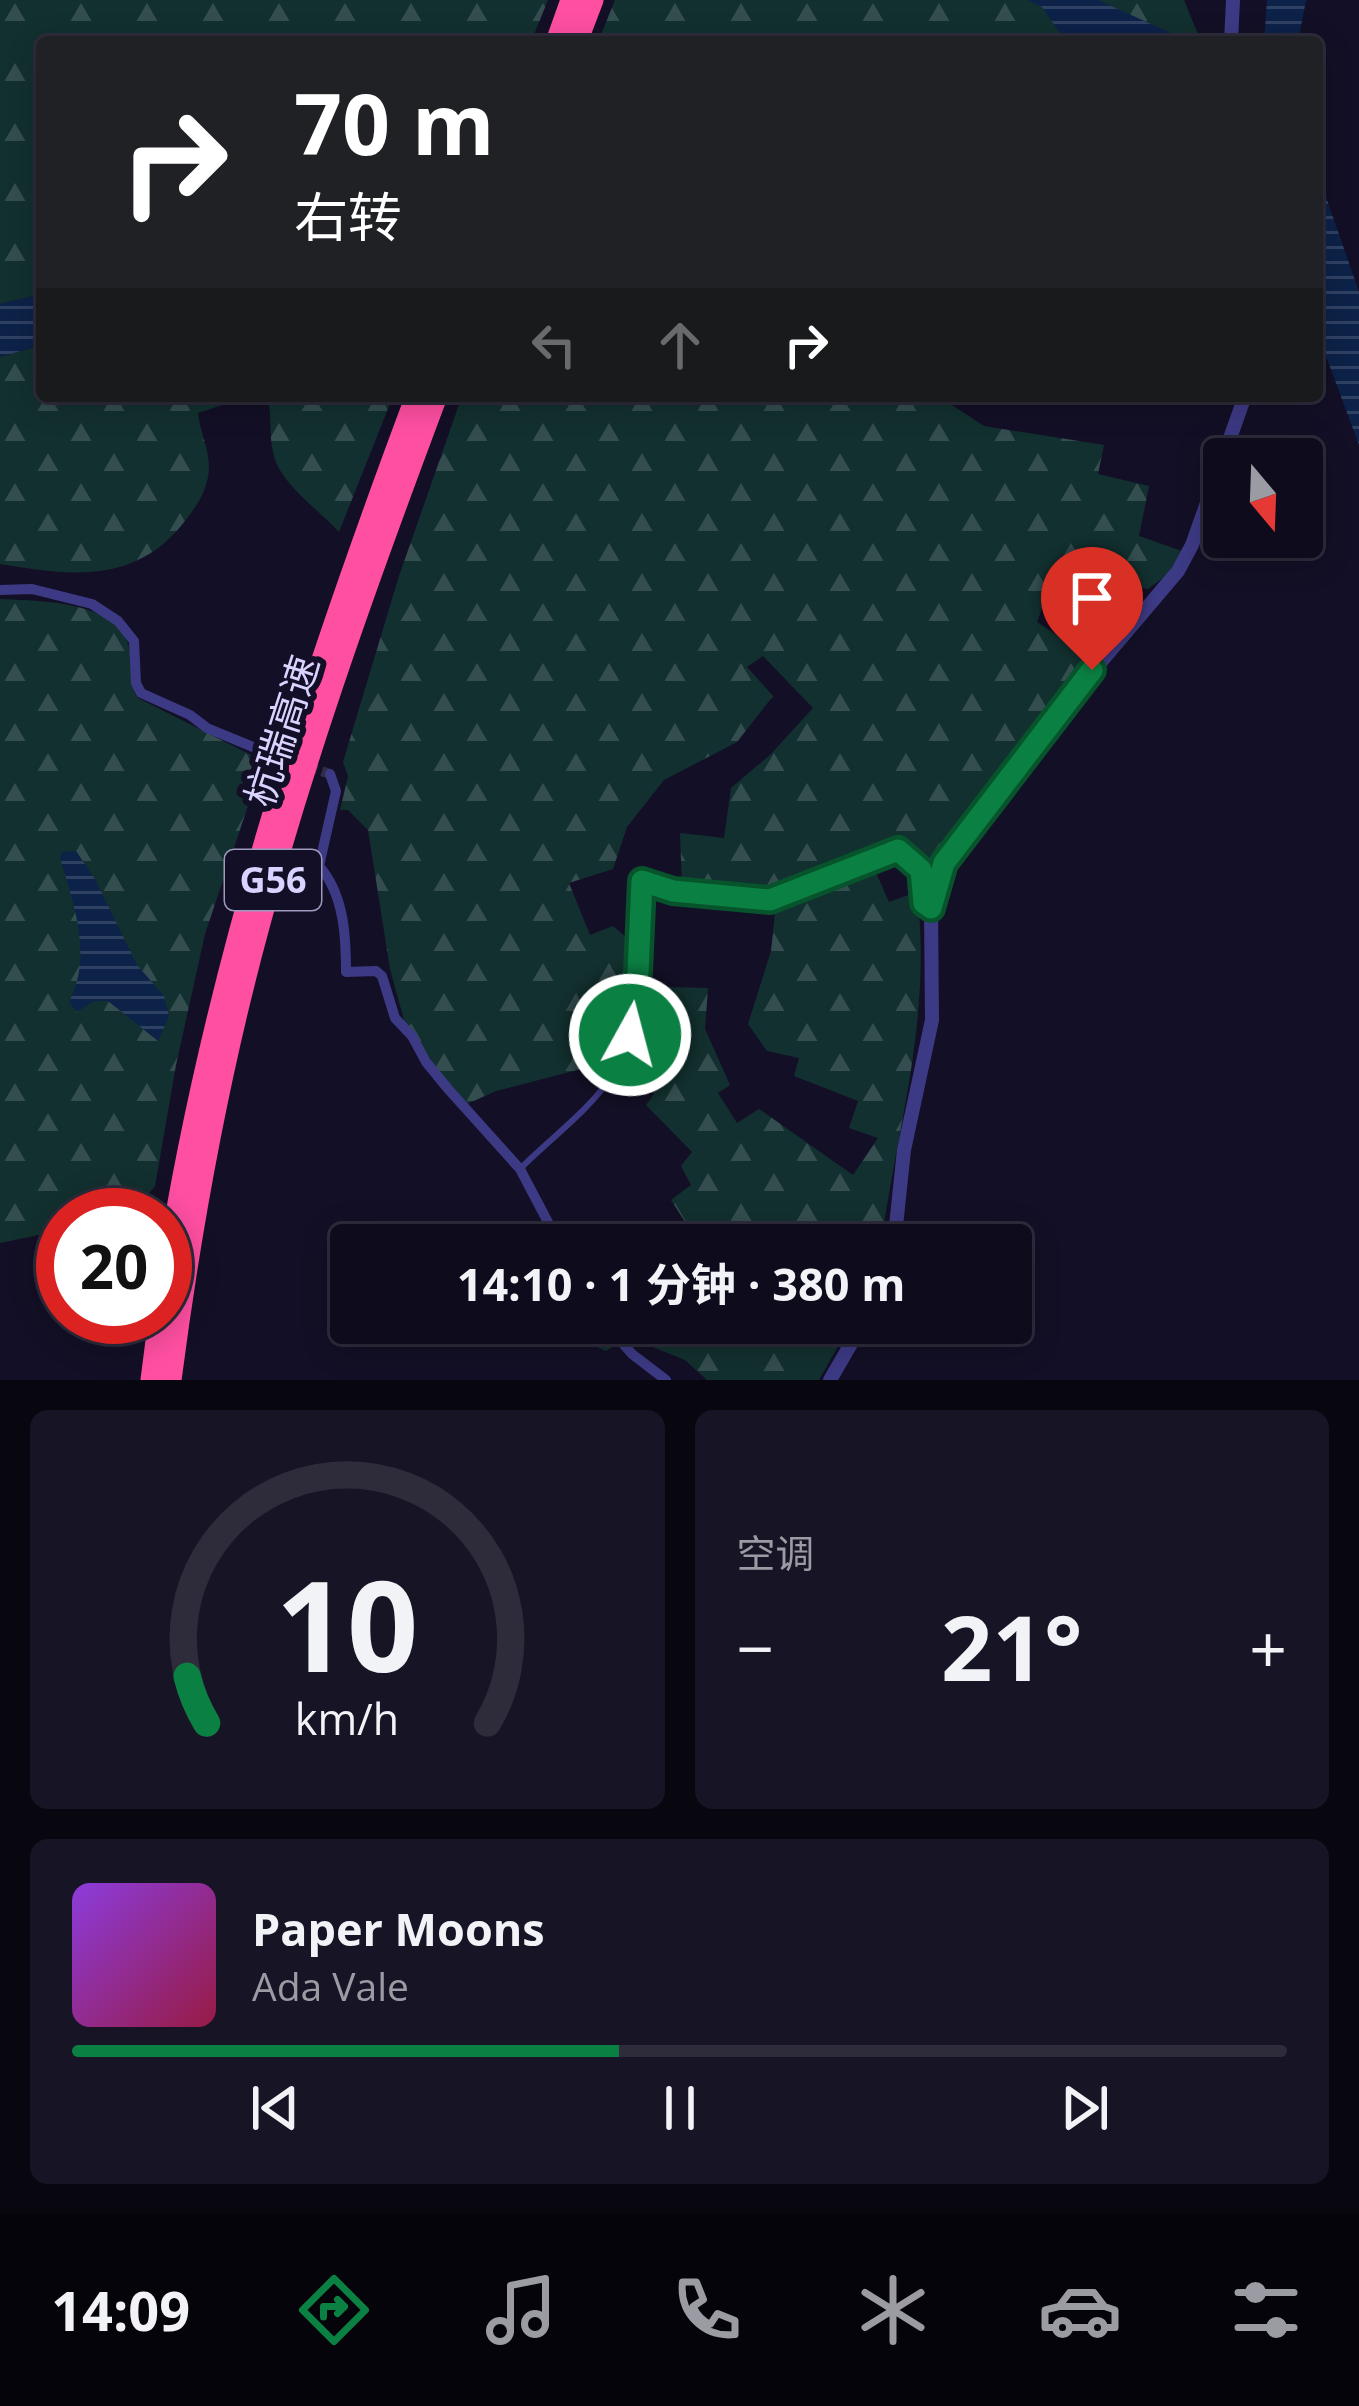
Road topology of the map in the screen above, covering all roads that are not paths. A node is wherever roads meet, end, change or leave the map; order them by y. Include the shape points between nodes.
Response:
1 (572, 0) edge
2 (593, 0) edge
3 (1233, 0) edge
4 (558, 36) edge
5 (579, 36) edge
6 (1231, 36) edge
7 (414, 402) edge
8 (435, 402) edge
9 (1243, 402) edge
10 (0, 590) edge
11 (265, 752) tunnel mouth
12 (330, 774) dead end
13 (931, 908) junction
14 (520, 1169) junction
15 (182, 1188) edge
16 (549, 1224) edge
17 (896, 1224) edge
18 (156, 1344) edge
19 (623, 1344) edge
20 (851, 1344) edge
21 (151, 1380) edge
22 (171, 1380) edge
23 (666, 1380) edge
24 (830, 1380) edge

1 - 4 highway
2 - 5 highway
3 - 6 street
7 - 15 highway, 杭瑞高速 / G56 via 241,916
8 - 22 highway, 杭瑞高速 / G56 via 260,921 213,1124
9 - 13 street via 1178,571 972,824 939,874
10 - 11 street via 92,604 134,640 141,693
12 - 14 street via 336,791 320,866 334,886 346,972 382,976 395,1018 426,1062
13 - 14 lane via 921,870 898,850 770,900 642,881 638,972 622,1058
13 - 17 street via 932,1020
14 - 16 street
18 - 21 highway
19 - 23 street
20 - 24 street

